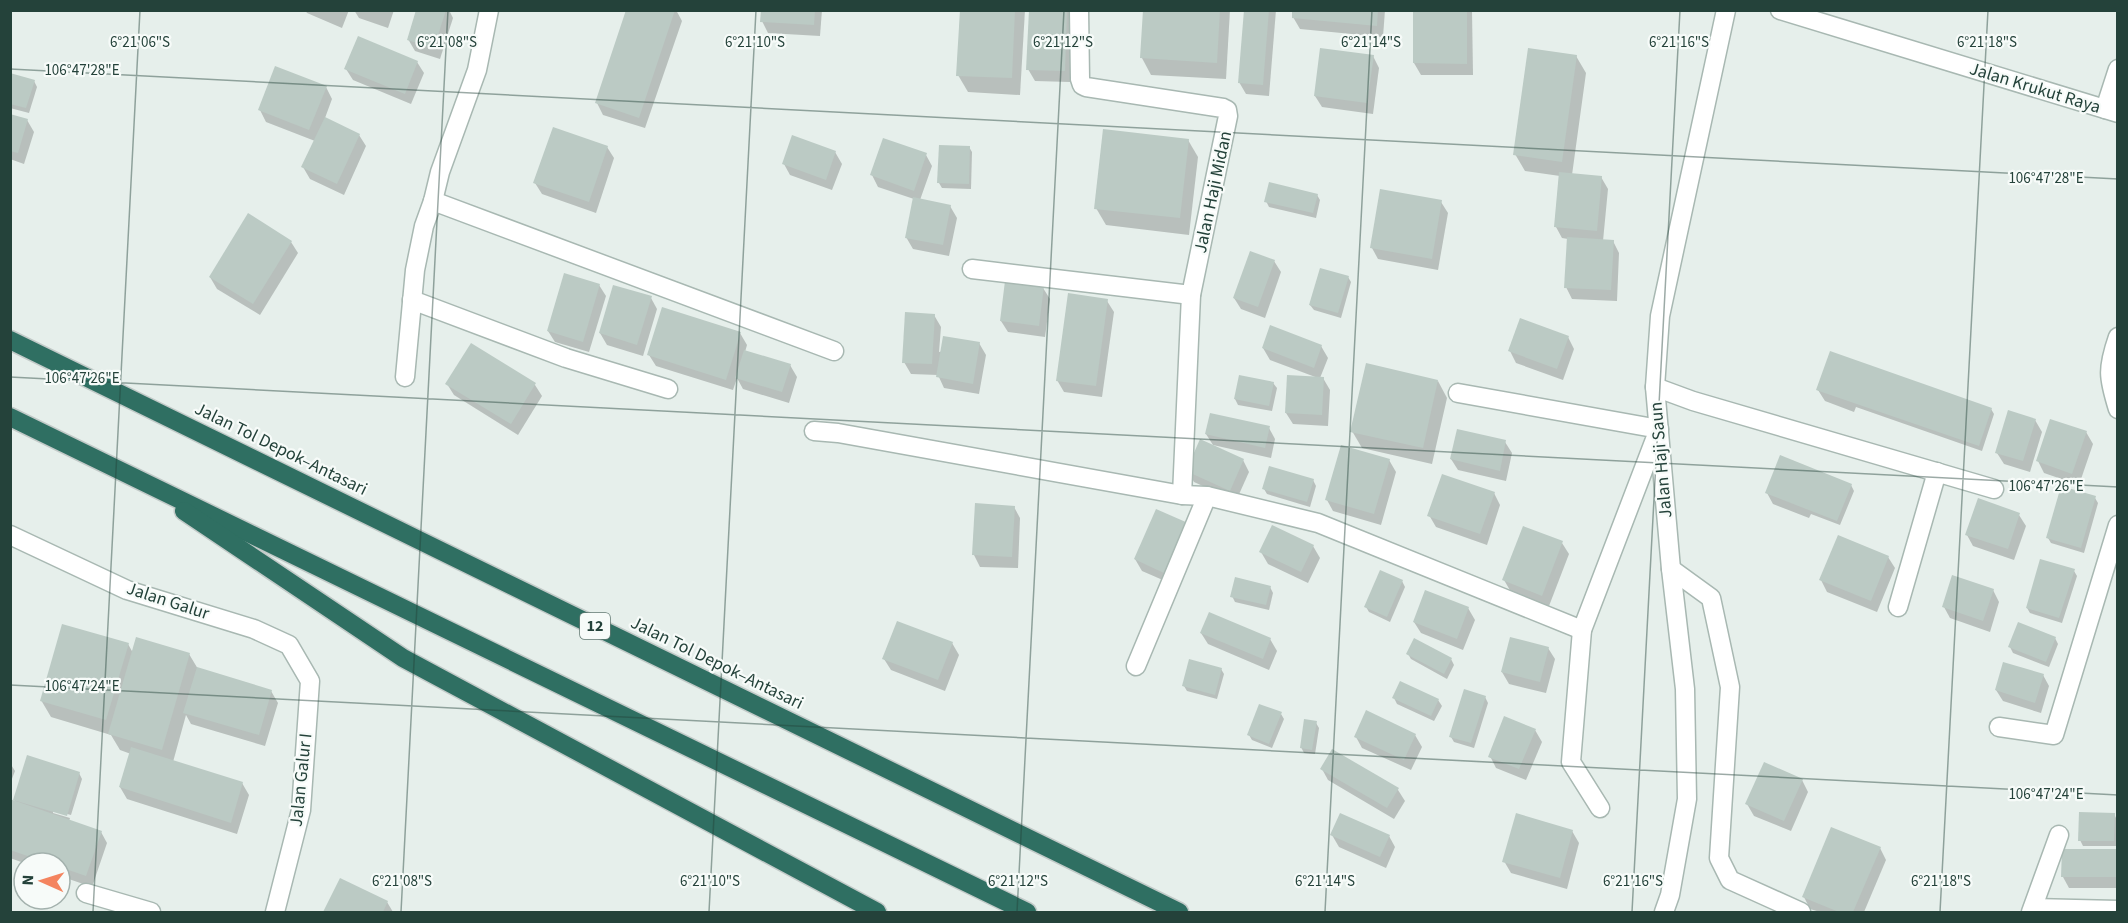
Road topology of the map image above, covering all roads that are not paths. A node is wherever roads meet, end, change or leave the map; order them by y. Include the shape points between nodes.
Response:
1 (489, 10) edge
2 (1079, 10) edge
3 (1726, 10) edge
4 (1780, 10) edge
5 (2118, 69) edge
6 (2111, 111) edge
7 (433, 201) junction
8 (972, 269) dead end
9 (1191, 295) junction
10 (412, 300) junction
11 (2118, 337) edge
12 (10, 340) edge
13 (834, 351) dead end
14 (405, 377) dead end
15 (1655, 387) junction
16 (668, 389) dead end
17 (1458, 393) dead end
18 (2118, 409) edge
19 (10, 417) edge
20 (1659, 429) junction
21 (814, 431) dead end
22 (1937, 472) junction
23 (128, 473) junction
24 (1994, 489) dead end
25 (1182, 495) junction
26 (1207, 496) junction
27 (2118, 525) edge
28 (10, 535) edge
29 (1671, 569) junction
30 (1898, 607) dead end
31 (1582, 630) junction
32 (1136, 666) dead end
33 (310, 681) joint
34 (1999, 727) dead end
35 (1600, 808) dead end
36 (2059, 835) dead end
37 (86, 893) dead end
38 (2032, 910) edge
39 (2118, 910) edge
40 (151, 912) edge
41 (275, 912) edge
42 (877, 912) edge
43 (1027, 912) edge
44 (1179, 912) edge
45 (1664, 912) edge
46 (1801, 912) edge

1 - 7 street via 477,70
2 - 9 street, Jalan Haji Midan via 1082,85 1227,110
3 - 15 street, Jalan Haji Saun via 1660,316
4 - 6 street, Jalan Krukut Raya
5 - 6 street
7 - 10 street via 424,226
7 - 13 street
8 - 9 street
9 - 25 street, Jalan Haji Midan
10 - 14 street
10 - 16 street via 566,358
11 - 18 street via 2109,378
12 - 44 highway, Jalan Tol Depok–Antasari / 12
15 - 20 street, Jalan Haji Saun
15 - 22 street
17 - 20 street
19 - 23 highway
20 - 29 street, Jalan Haji Saun
20 - 31 street
21 - 25 street
22 - 24 street
22 - 30 street
23 - 42 highway via 403,658
23 - 43 highway
25 - 26 street
26 - 31 street via 1318,523
26 - 32 street
27 - 34 street via 2054,735
28 - 33 street, Jalan Galur via 128,590 254,629 289,645
29 - 45 street, Jalan Haji Saun via 1685,689 1687,799
29 - 46 street via 1711,598 1731,687 1719,858 1730,880
31 - 35 street via 1571,762
33 - 41 street, Jalan Galur I via 301,810
36 - 38 street
37 - 40 street
38 - 39 street

